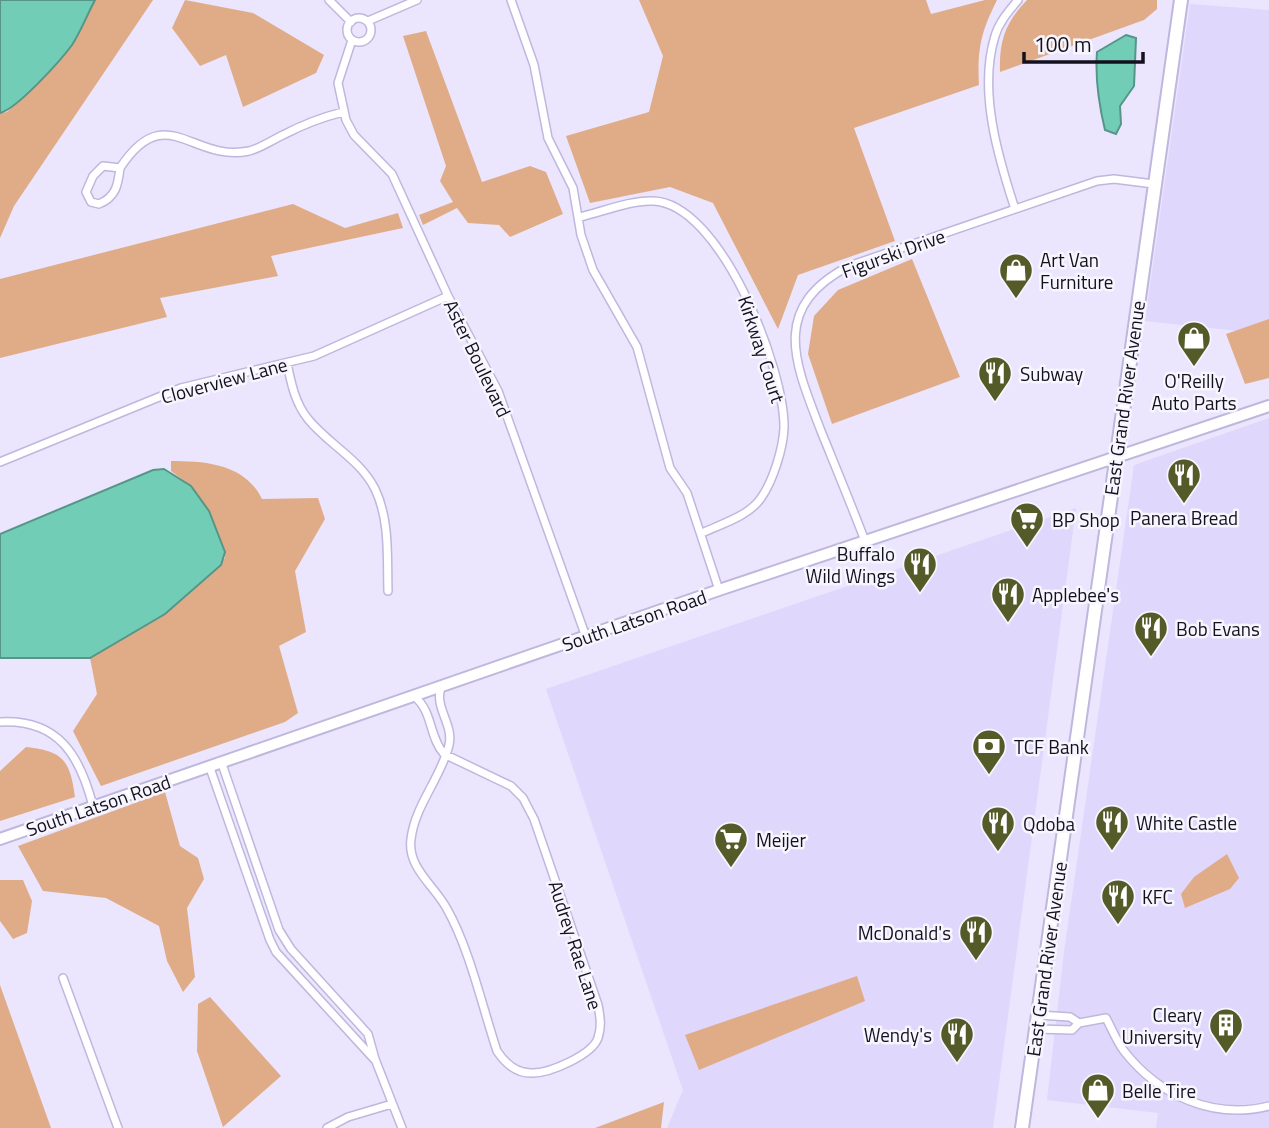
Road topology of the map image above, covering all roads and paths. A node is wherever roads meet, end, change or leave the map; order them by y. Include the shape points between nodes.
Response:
1 (328, 0) edge
2 (417, 0) edge
3 (511, 0) edge
4 (1018, 0) edge
5 (1181, 0) edge
6 (351, 22) junction
7 (368, 22) junction
8 (352, 40) junction
9 (343, 111) junction
10 (120, 168) junction
11 (1154, 184) junction
12 (1015, 209) junction
13 (580, 217) junction
14 (448, 296) junction
15 (287, 363) junction
16 (1269, 406) edge
17 (1116, 456) junction
18 (0, 462) edge
19 (702, 533) junction
20 (864, 541) junction
21 (719, 590) junction
22 (388, 591) dead end
23 (586, 637) junction
24 (441, 688) junction
25 (415, 697) junction
26 (0, 722) edge
27 (444, 754) junction
28 (222, 764) junction
29 (210, 768) junction
30 (93, 806) junction
31 (243, 825) junction
32 (231, 829) junction
33 (0, 838) edge
34 (266, 893) junction
35 (254, 897) junction
36 (63, 978) dead end
37 (324, 985) junction
38 (316, 995) junction
39 (1038, 1016) junction
40 (1079, 1023) junction
41 (1036, 1029) junction
42 (374, 1059) junction
43 (392, 1104) junction
44 (1269, 1106) edge
45 (118, 1128) edge
46 (327, 1128) edge
47 (402, 1128) edge
48 (1022, 1128) edge

1 - 6 street
2 - 7 street
3 - 13 street via 534,65 548,138 573,188
4 - 12 street via 995,33 991,54 995,146
5 - 11 main road, East Grand River Avenue
6 - 7 street via 360,18
6 - 8 street via 347,31
7 - 8 street via 372,29 369,38
8 - 9 street, Aster Boulevard via 338,83
9 - 10 street via 245,152 224,152 168,135 152,135 141,141
9 - 14 street, Aster Boulevard via 354,135 392,174
10 - 10 street via 103,166 93,176 86,192 91,202 110,199
11 - 12 street, Figurski Drive via 1114,178 1097,181
11 - 17 main road, East Grand River Avenue
12 - 20 street, Figurski Drive via 849,266 820,285 799,313 794,332 797,370
13 - 19 street via 593,270 637,347 670,468 687,493
13 - 19 street, Kirkway Court via 653,201 677,208 700,225 727,262 759,327 781,397 784,430 771,482 759,502
14 - 15 street, Cloverview Lane via 324,352
14 - 23 street, Aster Boulevard via 498,391
15 - 18 street, Cloverview Lane via 181,388
15 - 22 street via 295,396 307,418 357,465 376,491 385,520
16 - 17 main road, South Latson Road
17 - 20 main road, South Latson Road
17 - 39 main road, East Grand River Avenue
19 - 21 street
20 - 21 main road, South Latson Road
21 - 23 main road, South Latson Road
23 - 24 main road, South Latson Road
24 - 25 main road, South Latson Road
24 - 27 street, Audrey Rae Lane via 439,701 449,744
25 - 27 street via 426,709
25 - 28 main road, South Latson Road
26 - 30 street via 36,726 68,747 79,760
27 - 27 street, Audrey Rae Lane via 415,820 412,857 455,925 497,1051 519,1071 534,1074 576,1059 598,1040 598,1005 523,798 511,786
28 - 29 main road, South Latson Road
28 - 31 street
29 - 30 main road, South Latson Road
29 - 32 street
30 - 33 main road, South Latson Road
31 - 32 street
31 - 34 street
32 - 35 street
34 - 35 street
34 - 37 street via 285,941
35 - 38 street via 276,952
36 - 45 street
37 - 38 street
37 - 42 street via 368,1034
38 - 42 street
39 - 40 street via 1070,1017
39 - 41 main road, East Grand River Avenue
40 - 41 street via 1072,1030
40 - 44 street via 1106,1018 1123,1051 1153,1080 1193,1104 1233,1111
41 - 48 main road, East Grand River Avenue
42 - 43 street
43 - 46 street
43 - 47 street

